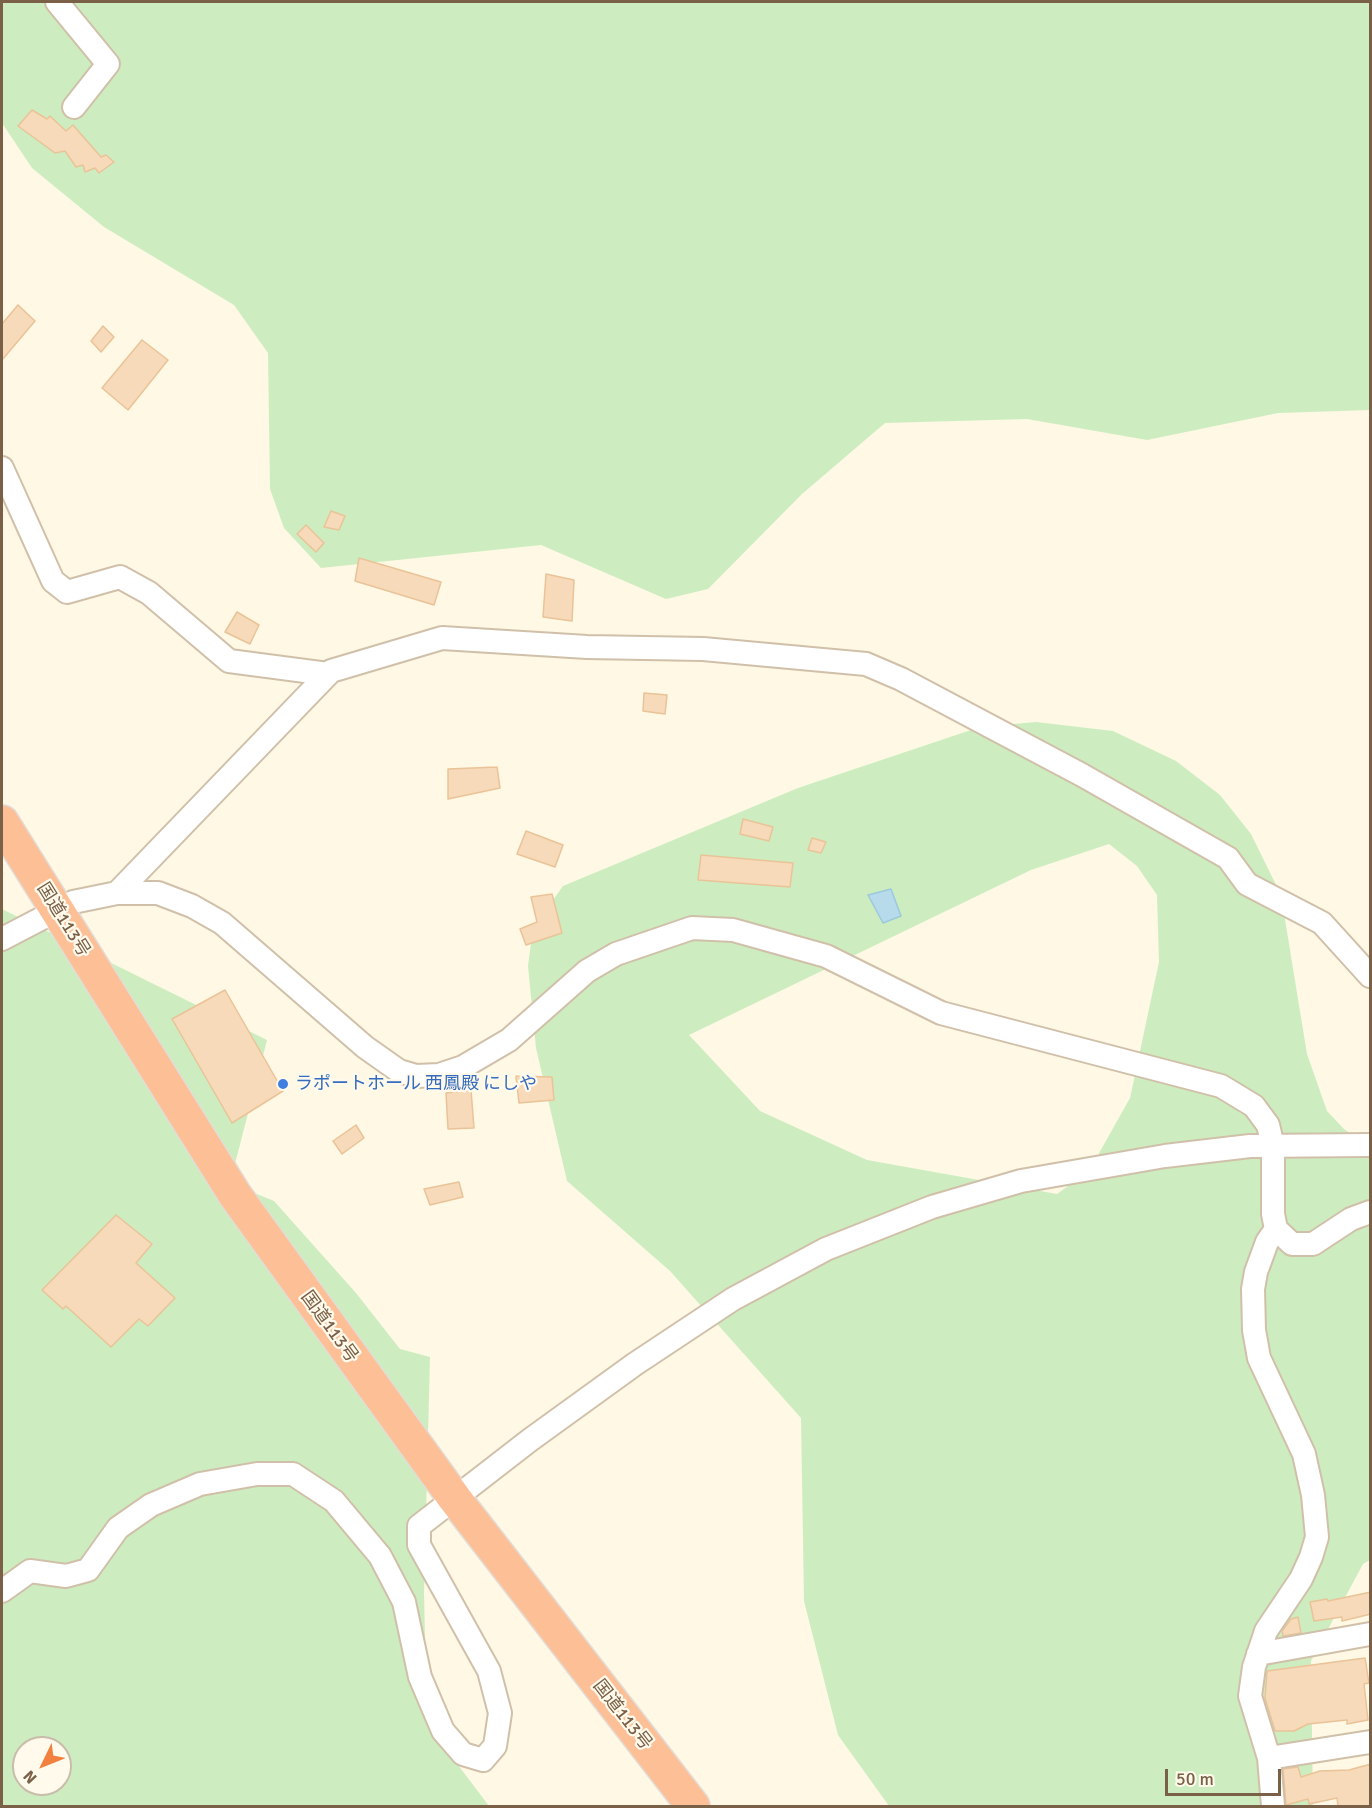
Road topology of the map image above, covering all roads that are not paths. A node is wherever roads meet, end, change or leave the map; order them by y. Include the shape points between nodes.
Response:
1 (57, 2) edge
2 (74, 107) dead end
3 (2, 468) edge
4 (328, 674) junction
5 (2, 822) edge
6 (117, 893) junction
7 (56, 909) junction
8 (2, 939) edge
9 (1371, 976) edge
10 (1371, 1145) edge
11 (1273, 1146) junction
12 (1371, 1212) edge
13 (1276, 1229) junction
14 (455, 1499) junction
15 (2, 1591) edge
16 (1371, 1634) edge
17 (1258, 1654) junction
18 (1371, 1742) edge
19 (1269, 1758) junction
20 (693, 1806) edge
21 (1273, 1806) edge

1 - 2 street via 108,64
3 - 4 street via 53,581 68,592 120,577 149,593 229,661
4 - 6 street
4 - 9 street via 442,638 703,649 866,664 1062,765 1228,858 1247,884 1322,923
5 - 7 highway, 国道113号
6 - 7 street
6 - 11 street via 158,893 222,923 365,1047 399,1071 416,1077 463,1067 509,1040 587,971 616,954 692,928 733,930 826,956 941,1013 1221,1086 1254,1106 1268,1125
7 - 8 street
7 - 14 highway, 国道113号 via 235,1195
10 - 11 street
11 - 13 street
11 - 14 street via 1165,1156 1021,1180 932,1207 826,1249 733,1299 634,1364
12 - 13 street via 1351,1219 1312,1244 1292,1244
13 - 17 street via 1256,1272 1254,1330 1259,1358 1304,1454 1317,1537 1306,1568 1266,1631
14 - 15 street via 419,1526 419,1545 489,1671 500,1713 495,1746 483,1760 463,1754 443,1731 420,1677 404,1602 380,1556 334,1501 292,1474 257,1473 200,1484 151,1505 118,1528 88,1570 66,1575 30,1571
14 - 20 highway, 国道113号
16 - 17 street
17 - 19 street via 1250,1696
18 - 19 street
19 - 21 street

